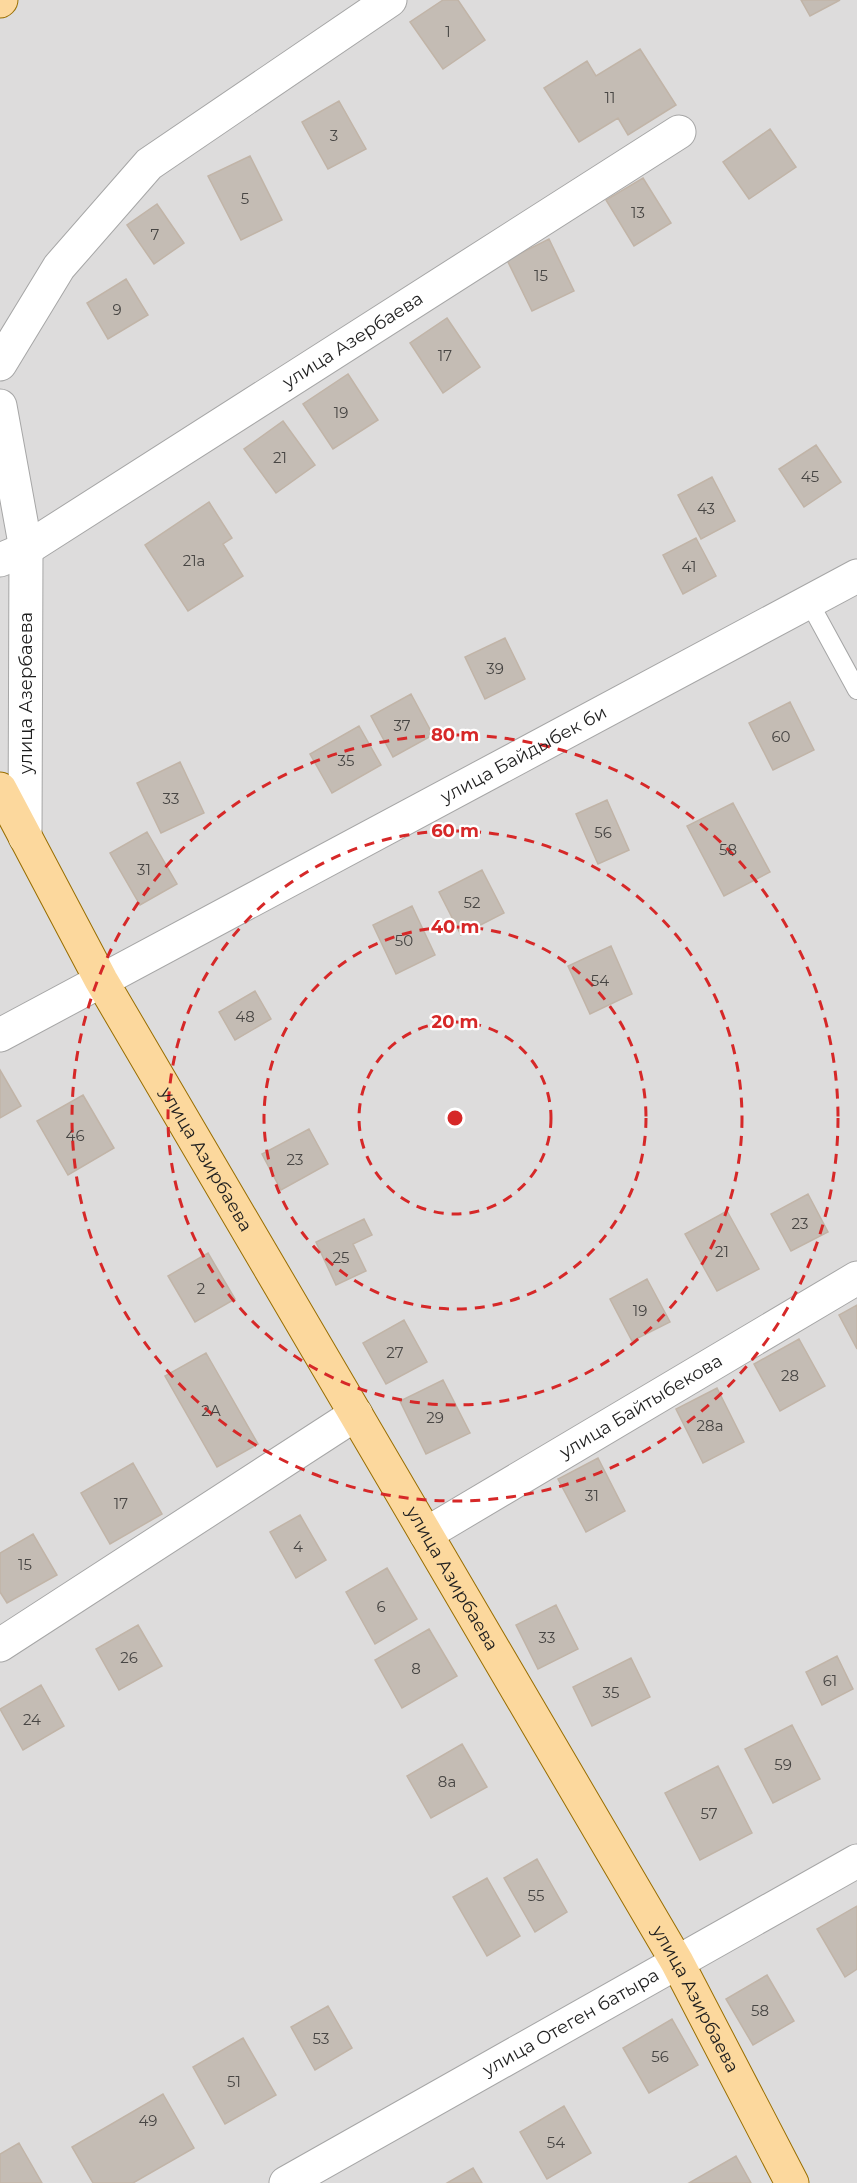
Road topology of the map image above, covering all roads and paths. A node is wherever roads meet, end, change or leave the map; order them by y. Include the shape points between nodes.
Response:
1 (390, 0) edge
2 (679, 132) dead end
3 (0, 364) edge
4 (0, 406) edge
5 (13, 555) edge
6 (857, 576) edge
7 (809, 602) junction
8 (857, 690) edge
9 (0, 789) edge
10 (25, 837) junction
11 (101, 980) junction
12 (0, 1035) edge
13 (857, 1278) edge
14 (356, 1414) junction
15 (426, 1534) junction
16 (0, 1645) edge
17 (857, 1861) edge
18 (677, 1962) junction
19 (288, 2183) edge
20 (792, 2183) edge

1 - 3 street via 149,164 59,267
2 - 5 street, улица Азербаева
4 - 5 street, улица Азербаева
5 - 10 street, улица Азербаева
6 - 7 street, улица Байдыбек би
7 - 8 lane
7 - 11 street, улица Байдыбек би
9 - 10 main road
10 - 11 main road
11 - 12 street, улица Байдыбек би
11 - 14 main road, улица Азирбаева
13 - 15 street, улица Байтыбекова
14 - 15 main road, улица Азирбаева
14 - 16 street
15 - 18 main road, улица Азирбаева
17 - 18 street, улица Отеген батыра
18 - 19 street, улица Отеген батыра
18 - 20 main road, улица Азирбаева

